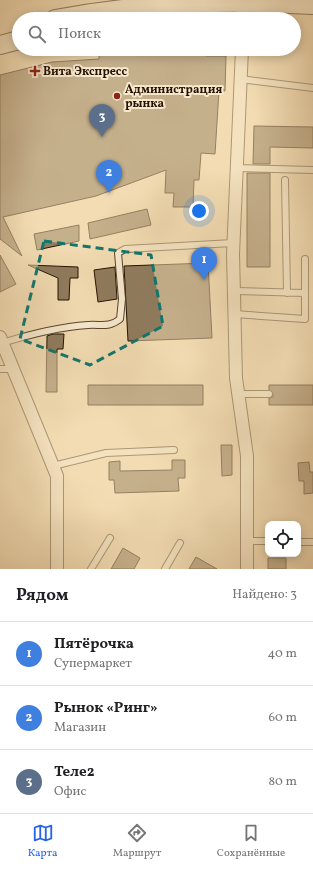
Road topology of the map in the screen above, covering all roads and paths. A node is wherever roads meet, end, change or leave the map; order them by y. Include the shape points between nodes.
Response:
1 (211, 4) edge
2 (313, 4) edge
3 (294, 5) edge
4 (100, 12) edge
5 (162, 12) edge
6 (234, 12) edge
7 (258, 12) edge
8 (313, 15) edge
9 (12, 30) edge
10 (0, 33) edge
11 (12, 42) edge
12 (0, 45) edge
13 (242, 56) edge
14 (240, 79) junction
15 (313, 88) edge
16 (236, 168) junction
17 (313, 170) edge
18 (286, 180) dead end
19 (233, 243) junction
20 (305, 259) dead end
21 (234, 291) junction
22 (287, 292) junction
23 (305, 293) junction
24 (234, 314) junction
25 (1, 340) edge
26 (0, 369) edge
27 (13, 369) junction
28 (238, 394) junction
29 (269, 394) dead end
30 (174, 450) dead end
31 (53, 466) junction
32 (110, 538) dead end
33 (247, 541) junction
34 (265, 541) edge
35 (301, 542) edge
36 (313, 542) edge
37 (180, 543) dead end
38 (57, 569) edge
39 (91, 569) edge
40 (165, 569) edge
41 (247, 569) edge

1 - 3 main road
1 - 4 main road via 132,7
1 - 5 main road
1 - 6 main road
2 - 3 main road
3 - 7 main road
3 - 8 main road
9 - 10 main road
11 - 12 main road
13 - 14 street
14 - 15 lane
14 - 16 street
16 - 17 lane
16 - 19 street
18 - 22 lane
19 - 21 street
19 - 25 lane via 125,249 118,253 122,299 120,319 113,325 46,330
20 - 23 lane
21 - 22 lane
21 - 24 street
22 - 23 lane
23 - 24 lane via 304,319
24 - 28 street
25 - 27 street
26 - 27 lane
27 - 31 street
28 - 29 lane
28 - 33 street via 247,456
30 - 31 lane via 106,453
31 - 38 street via 57,476
32 - 39 lane
33 - 34 lane
33 - 41 street
35 - 36 lane
37 - 40 lane

